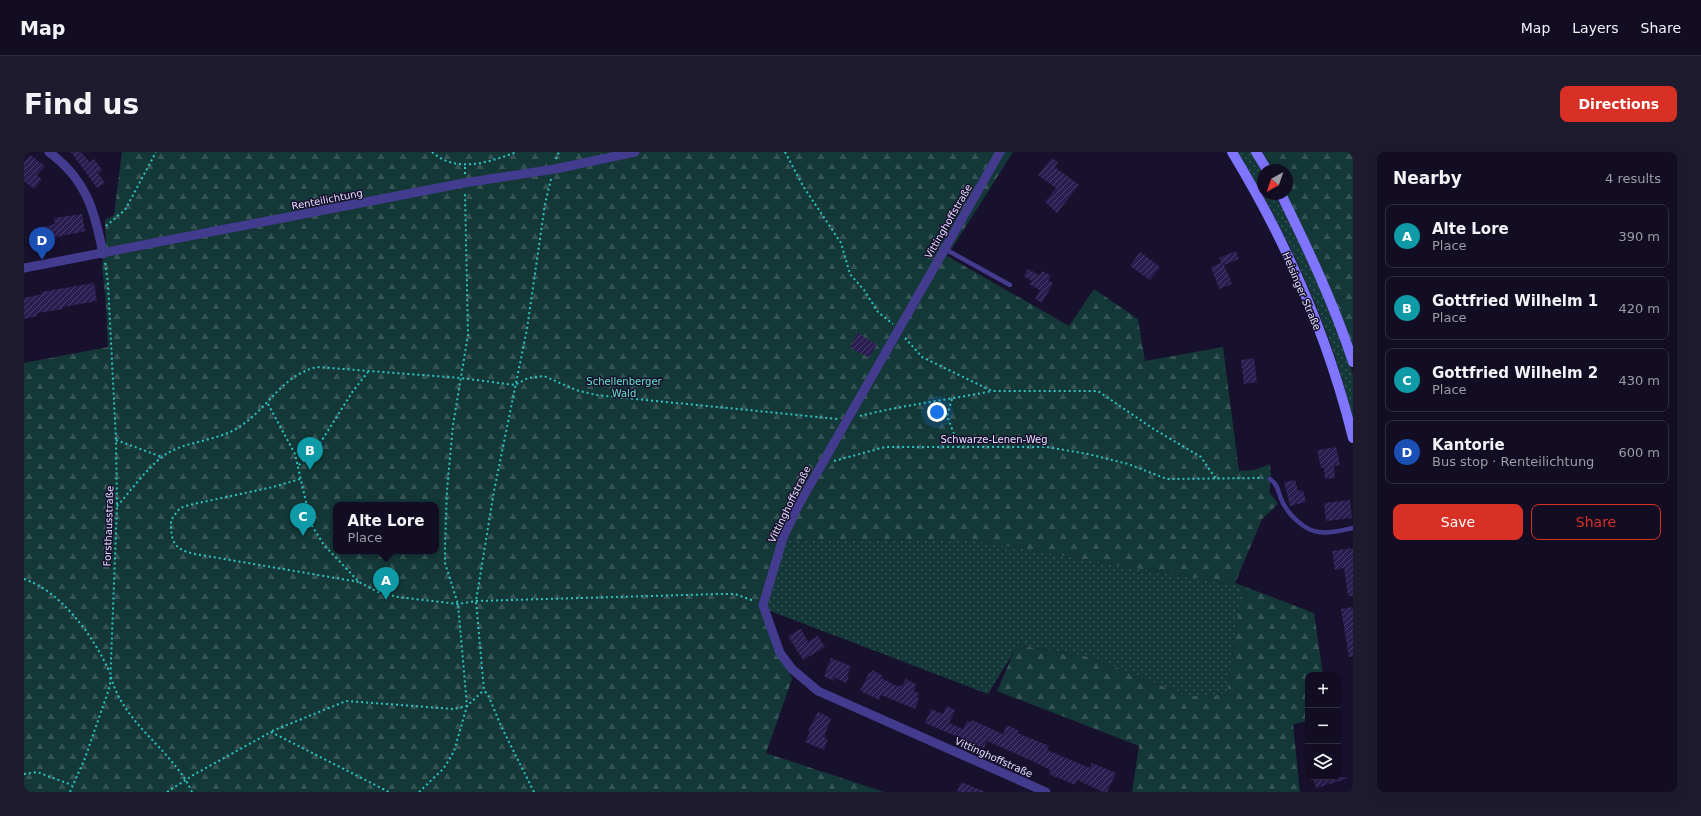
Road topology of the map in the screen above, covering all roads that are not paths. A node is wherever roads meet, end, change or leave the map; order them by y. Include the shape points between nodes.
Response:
1 (49, 152) edge
2 (635, 152) edge
3 (1000, 152) edge
4 (1232, 152) edge
5 (1256, 152) edge
6 (1263, 164) edge
7 (1283, 200) edge
8 (945, 249) junction
9 (103, 254) junction
10 (24, 268) edge
11 (1010, 285) dead end
12 (1353, 362) edge
13 (1353, 438) edge
14 (1270, 479) road end
15 (1353, 528) edge
16 (1046, 792) edge

1 - 9 street via 60,160 85,190
2 - 9 street, Renteilichtung
3 - 8 street, Vittinghoffstraße
4 - 13 main road, Heisinger Straße via 1270,219 1303,288 1325,342 1343,396
5 - 6 main road
7 - 12 main road via 1319,272
8 - 11 lane
8 - 16 street, Vittinghoffstraße via 821,464 783,538 763,605 780,653 792,669 818,691
9 - 10 street, Renteilichtung
14 - 15 lane via 1276,482 1282,502 1291,514 1308,528 1319,532

